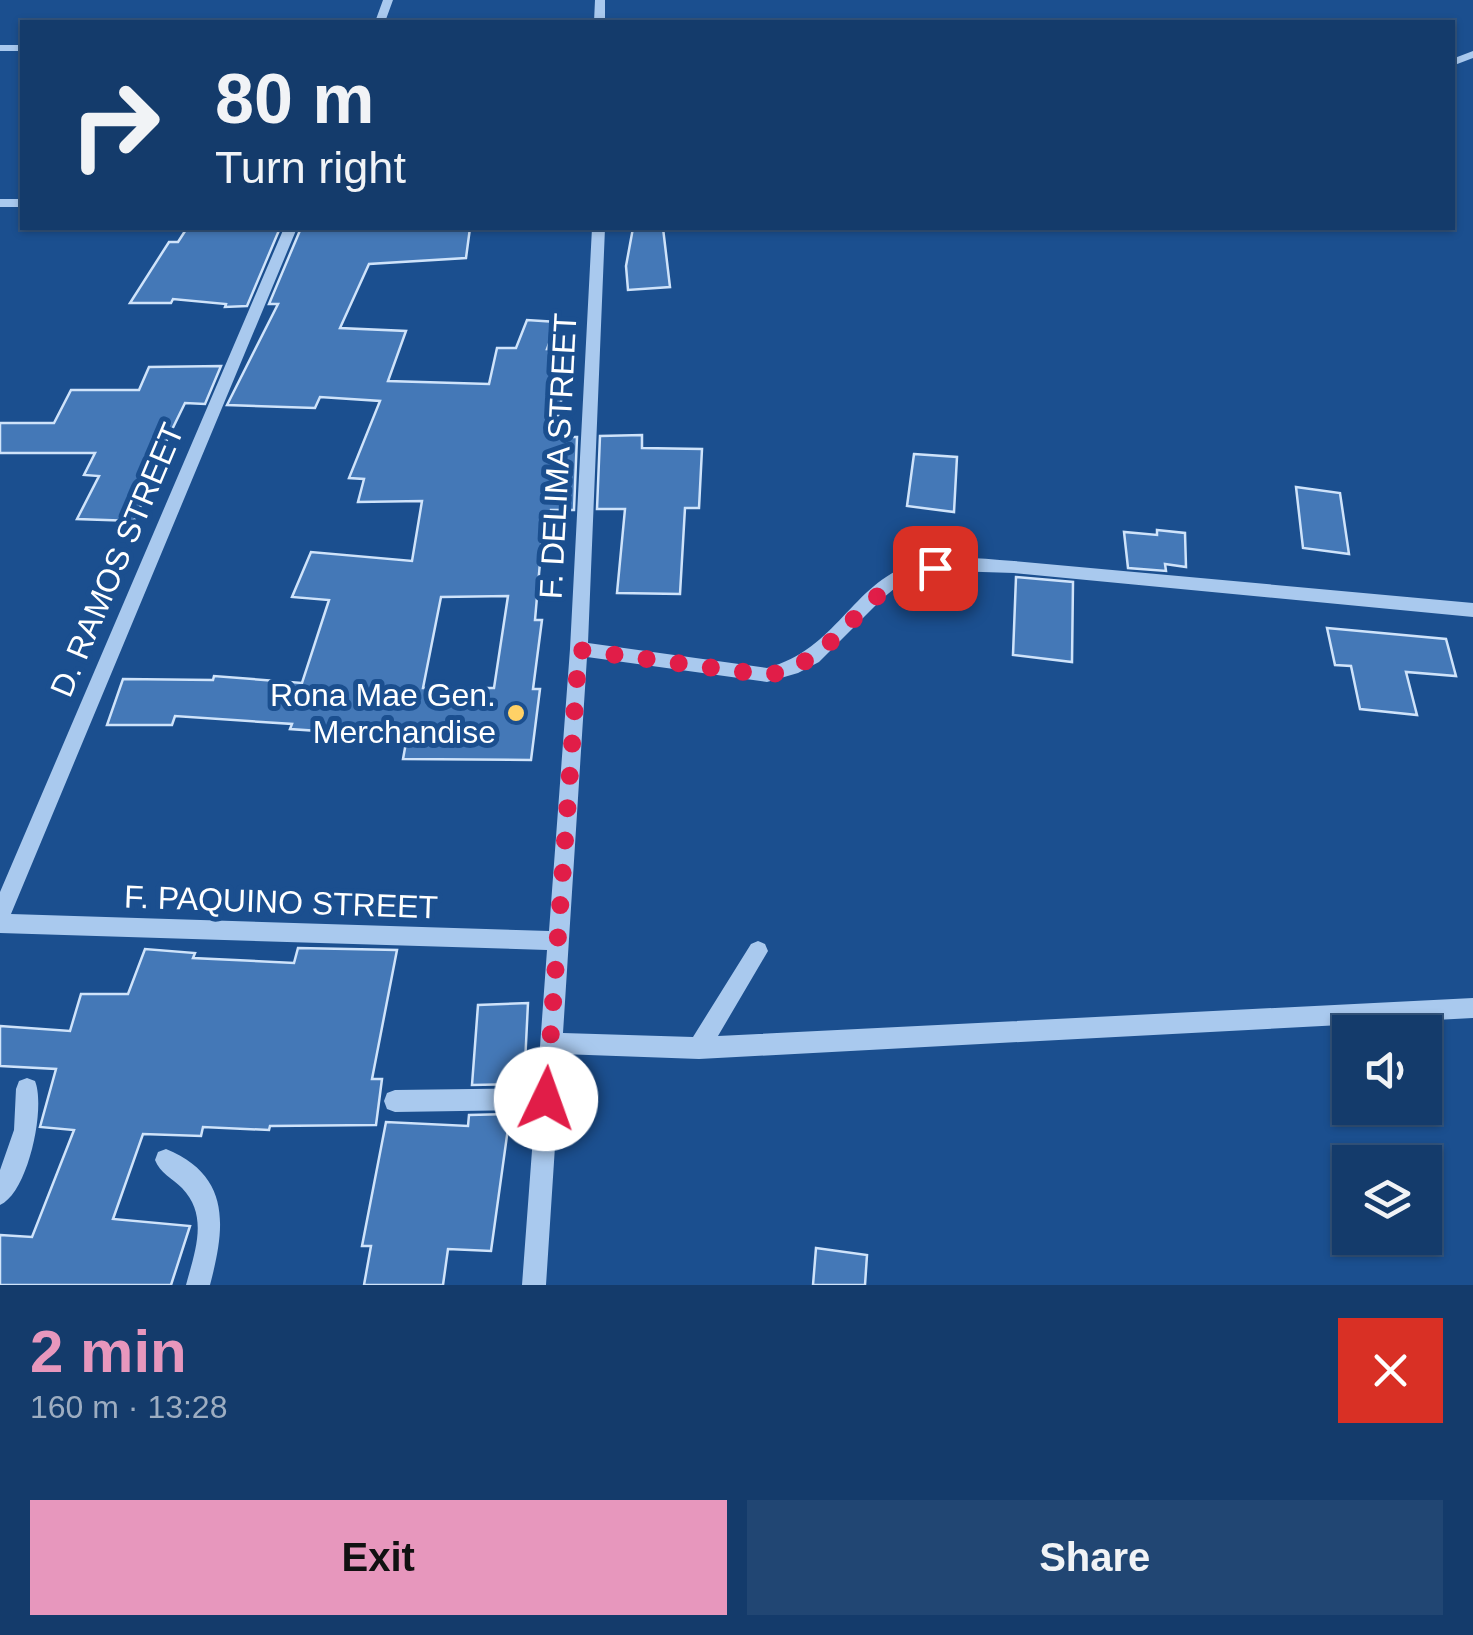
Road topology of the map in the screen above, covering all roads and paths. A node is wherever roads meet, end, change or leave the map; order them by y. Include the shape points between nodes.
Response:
1 (289, 230) edge
2 (599, 230) edge
3 (1473, 610) edge
4 (579, 650) junction
5 (0, 919) edge
6 (559, 941) junction
7 (758, 951) dead end
8 (1473, 1008) edge
9 (549, 1043) junction
10 (699, 1048) junction
11 (27, 1089) dead end
12 (546, 1099) junction
13 (396, 1102) dead end
14 (166, 1160) dead end
15 (0, 1193) edge
16 (198, 1285) edge
17 (534, 1285) edge

1 - 5 street, D. RAMOS STREET
2 - 4 street, F. DELIMA STREET
3 - 4 street via 957,565 914,570 888,586 814,659 790,672 767,675
4 - 6 street, F. DELIMA STREET
5 - 6 street, F. PAQUINO STREET
6 - 9 street, F. DELIMA STREET
7 - 10 street
8 - 10 street
9 - 10 street
9 - 12 street, F. DELIMA STREET
11 - 15 street via 24,1139
12 - 13 street
12 - 17 street, F. DELIMA STREET
14 - 16 street via 192,1178 212,1215

